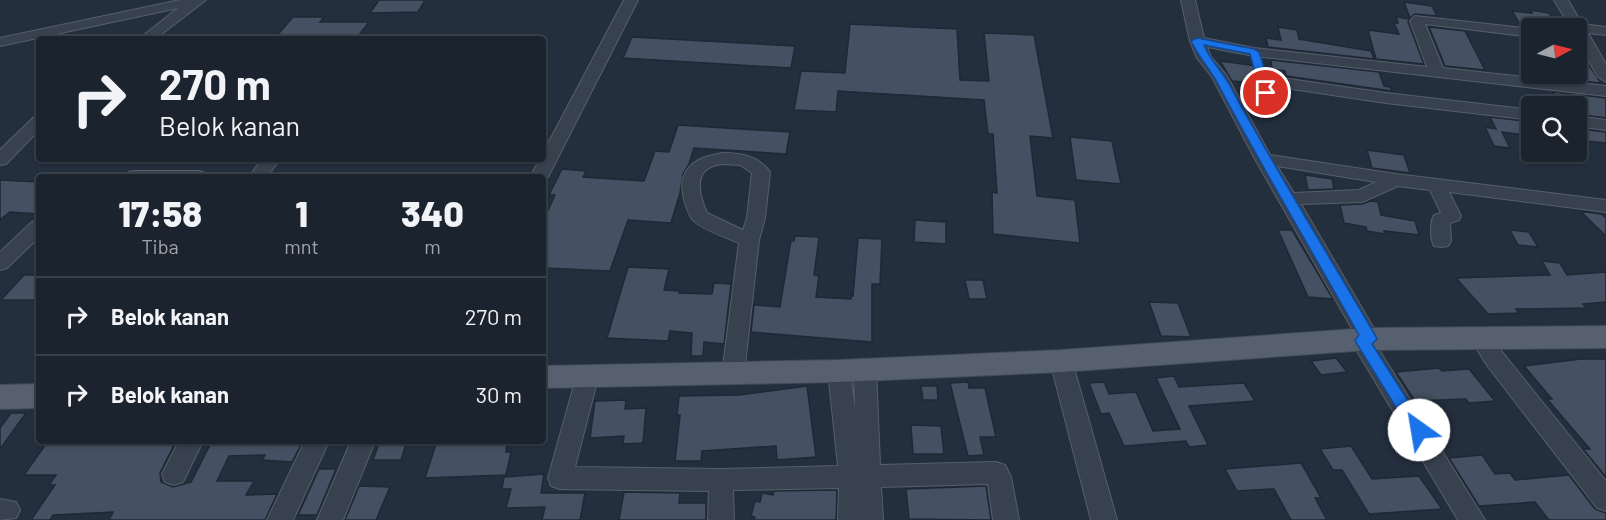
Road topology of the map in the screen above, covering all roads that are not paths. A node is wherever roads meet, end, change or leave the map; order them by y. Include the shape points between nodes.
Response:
1 (171, 0) edge
2 (631, 0) edge
3 (1188, 0) edge
4 (1561, 0) edge
5 (197, 1) edge
6 (1570, 18) edge
7 (1521, 32) edge
8 (1606, 32) edge
9 (1587, 34) edge
10 (0, 36) edge
11 (151, 36) edge
12 (1197, 41) junction
13 (0, 42) edge
14 (1587, 47) edge
15 (1254, 52) junction
16 (1436, 71) junction
17 (1606, 77) edge
18 (1606, 91) edge
19 (1521, 114) edge
20 (1587, 122) edge
21 (36, 124) edge
22 (1606, 125) edge
23 (1264, 159) junction
24 (0, 160) edge
25 (541, 174) edge
26 (1396, 180) junction
27 (1437, 185) junction
28 (1289, 199) junction
29 (1606, 206) edge
30 (36, 229) edge
31 (749, 240) junction
32 (1441, 241) dead end
33 (0, 263) edge
34 (1606, 337) edge
35 (1482, 339) junction
36 (1366, 340) junction
37 (1061, 361) junction
38 (852, 370) junction
39 (733, 374) junction
40 (546, 377) edge
41 (587, 378) junction
42 (189, 444) edge
43 (316, 444) edge
44 (362, 444) edge
45 (174, 474) dead end
46 (860, 476) junction
47 (721, 480) junction
48 (1606, 500) edge
49 (280, 520) edge
50 (330, 520) edge
51 (720, 520) edge
52 (851, 520) edge
53 (870, 520) edge
54 (1006, 520) edge
55 (1104, 520) edge
56 (1472, 520) edge

1 - 10 street
2 - 25 street
3 - 12 street
4 - 6 street
5 - 11 street
5 - 13 street
7 - 16 street via 1420,19 1417,21
8 - 9 street
12 - 15 street
12 - 23 street
14 - 17 street
15 - 16 street
15 - 19 street via 1264,87
16 - 18 street
20 - 22 street
21 - 24 street
23 - 26 street
23 - 28 street
26 - 27 street
26 - 28 street via 1362,196
27 - 29 street
27 - 32 street via 1452,216 1441,219
28 - 36 street
30 - 33 street
31 - 31 street via 756,218 761,172 751,162 735,158 709,160 697,167 691,193 700,217
31 - 39 street
34 - 35 main road
35 - 36 main road
35 - 48 street
36 - 37 main road
36 - 56 street
37 - 38 main road
37 - 55 street
38 - 39 main road
38 - 46 street
39 - 41 main road
40 - 41 main road
41 - 47 street via 560,478
42 - 45 street
43 - 49 street
44 - 50 street
46 - 47 street
46 - 52 street
46 - 53 street
46 - 54 street via 996,473
47 - 51 street

